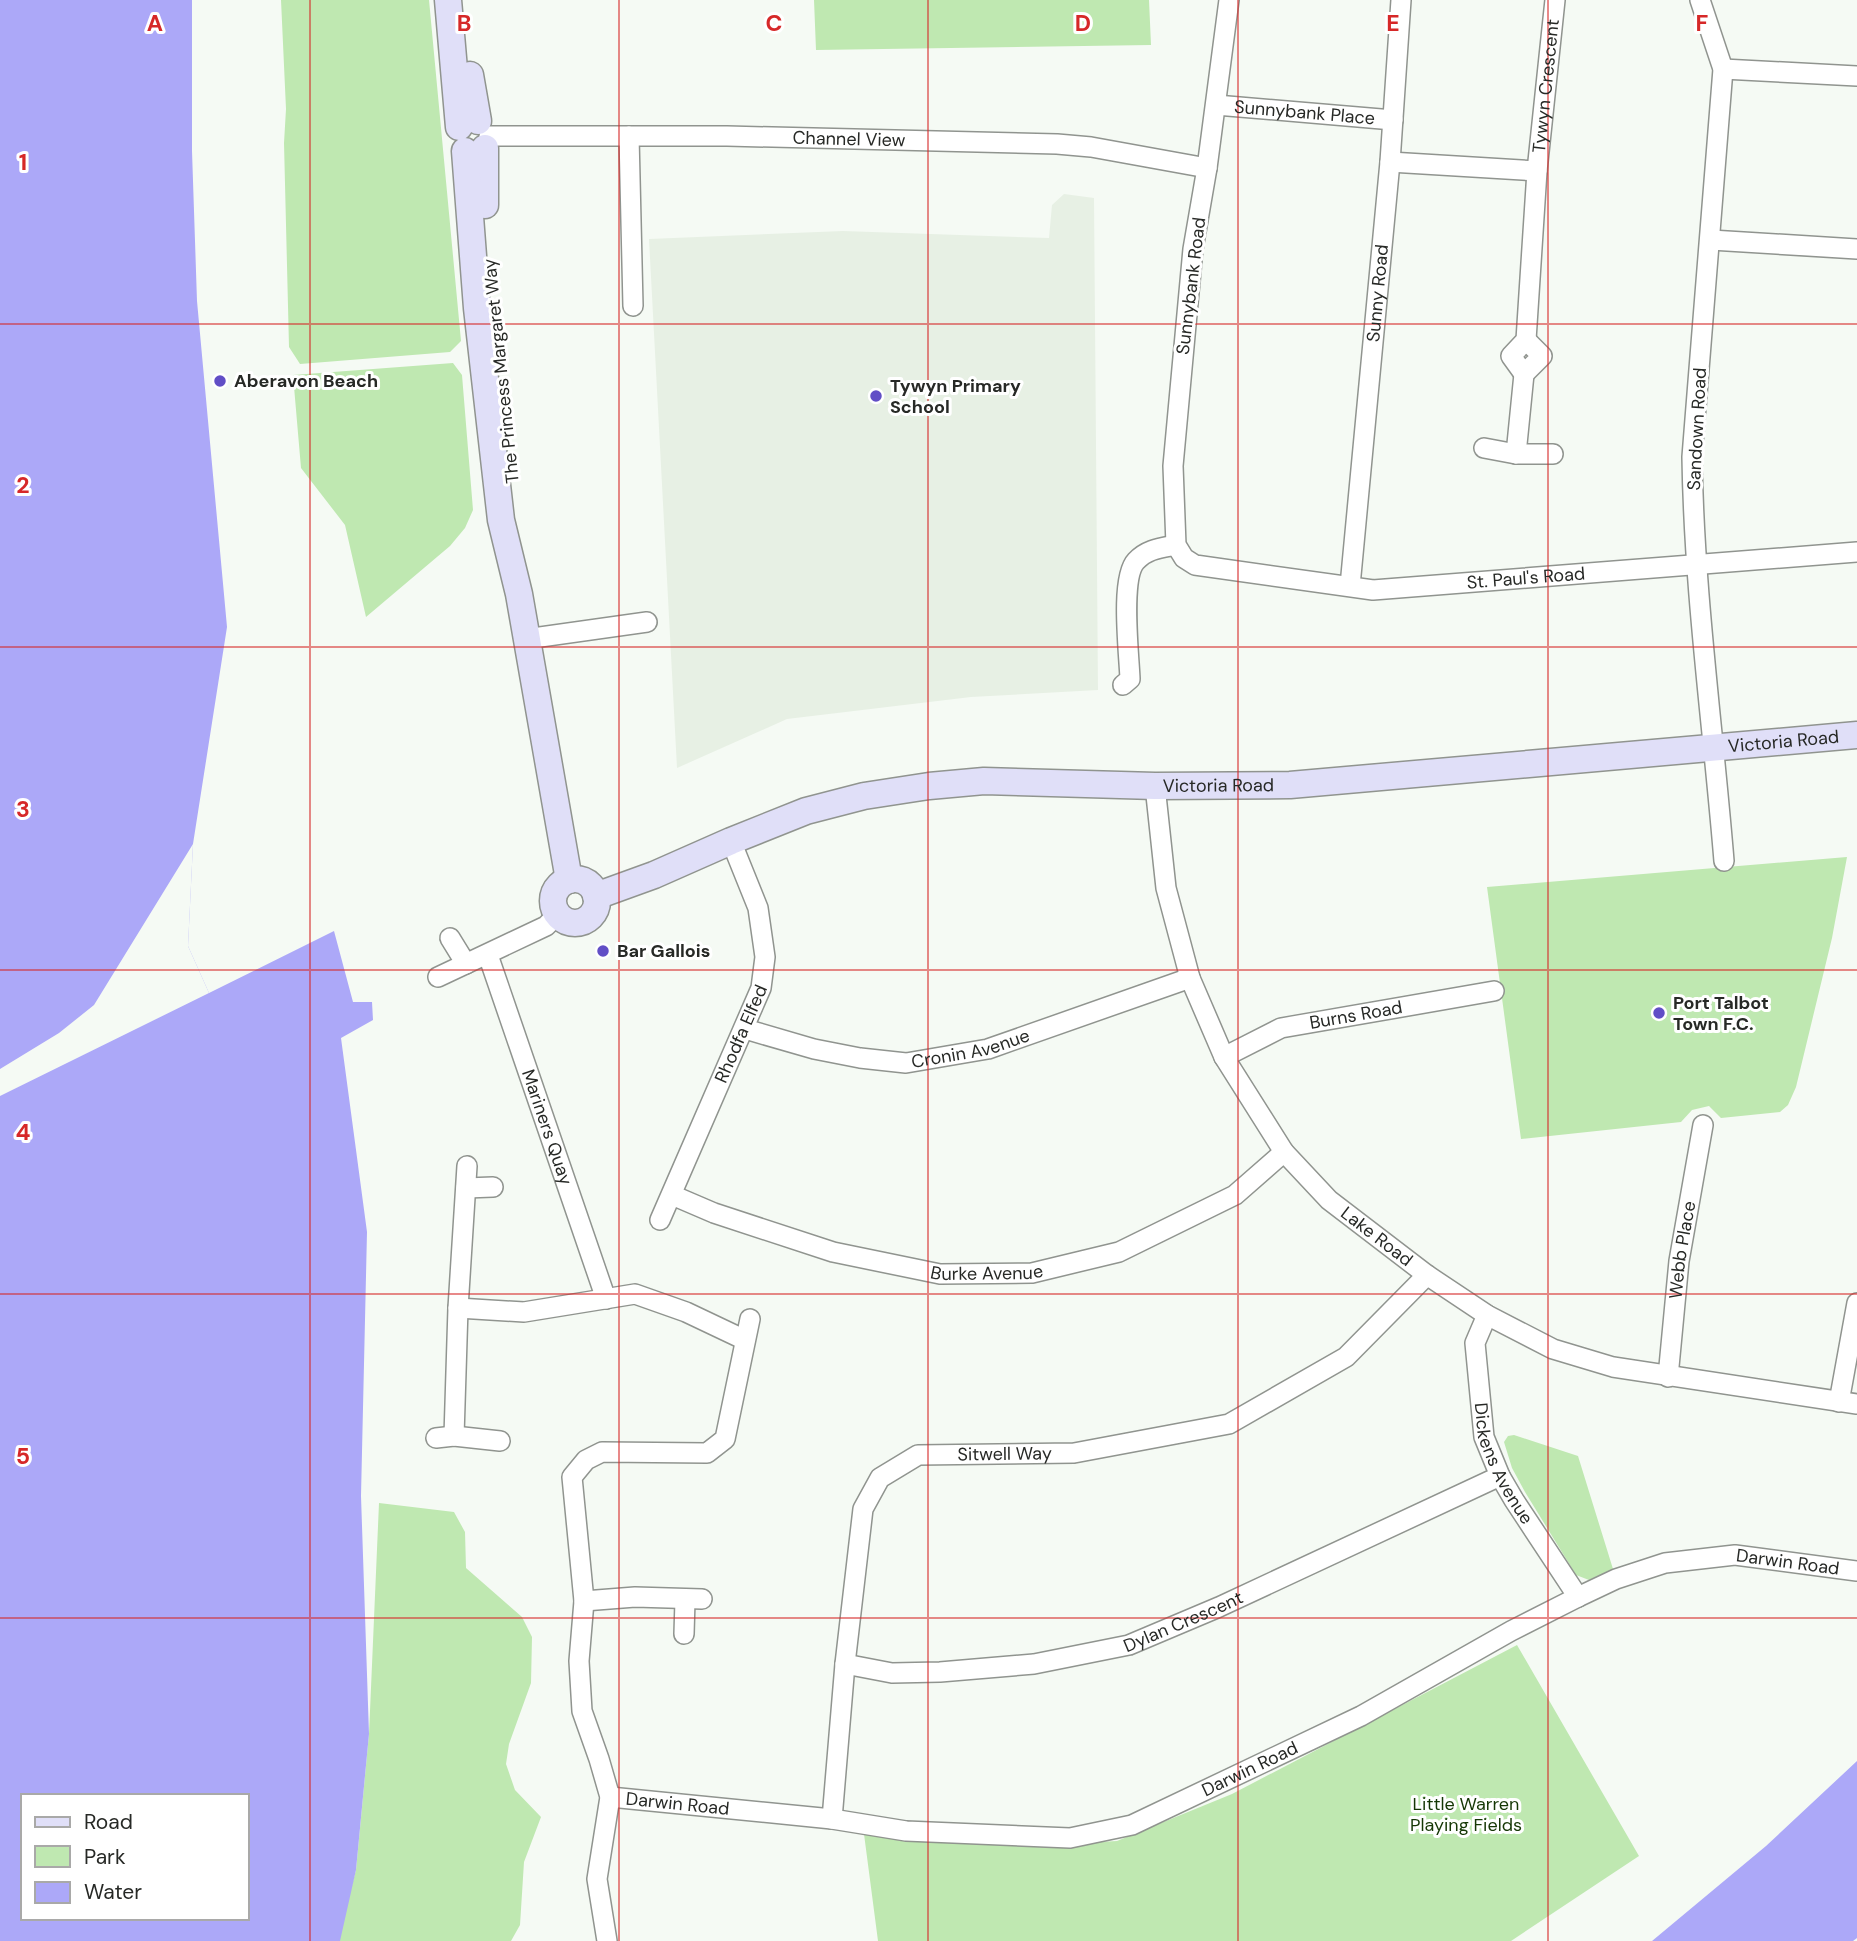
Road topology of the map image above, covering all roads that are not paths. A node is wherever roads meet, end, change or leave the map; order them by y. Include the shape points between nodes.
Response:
1 (448, 0) edge
2 (464, 0) edge
3 (1229, 0) edge
4 (1401, 0) edge
5 (1555, 0) edge
6 (1700, 0) edge
7 (1723, 69) junction
8 (1857, 76) edge
9 (1216, 105) junction
10 (1393, 120) junction
11 (629, 136) junction
12 (475, 137) junction
13 (1390, 162) junction
14 (1207, 169) junction
15 (1537, 171) junction
16 (1711, 240) junction
17 (1857, 249) edge
18 (633, 306) dead end
19 (1484, 448) dead end
20 (1516, 454) junction
21 (1553, 454) dead end
22 (1176, 545) junction
23 (1857, 552) edge
24 (1696, 565) junction
25 (1350, 586) junction
26 (647, 622) dead end
27 (526, 639) junction
28 (1123, 685) dead end
29 (1857, 735) edge
30 (1714, 747) junction
31 (1155, 786) junction
32 (731, 841) junction
33 (1724, 861) dead end
34 (569, 880) junction
35 (597, 896) junction
36 (556, 915) junction
37 (450, 938) dead end
38 (488, 955) junction
39 (466, 964) junction
40 (438, 978) dead end
41 (1190, 978) junction
42 (1494, 991) dead end
43 (745, 1029) junction
44 (1224, 1057) junction
45 (1703, 1125) dead end
46 (1284, 1153) junction
47 (467, 1166) dead end
48 (493, 1187) dead end
49 (466, 1188) junction
50 (672, 1195) junction
51 (660, 1220) dead end
52 (1427, 1275) junction
53 (606, 1299) junction
54 (1857, 1303) edge
55 (458, 1308) junction
56 (1487, 1315) junction
57 (750, 1319) dead end
58 (745, 1340) junction
59 (1668, 1377) junction
60 (1848, 1403) edge
61 (500, 1441) dead end
62 (1500, 1476) junction
63 (1857, 1572) edge
64 (1578, 1597) junction
65 (584, 1601) junction
66 (684, 1634) dead end
67 (845, 1664) junction
68 (610, 1797) junction
69 (832, 1819) junction
70 (607, 1941) edge

1 - 12 street, The Princess Margaret Way
2 - 12 street, The Princess Margaret Way
3 - 9 street, Sunnybank Road
4 - 10 street, Sunny Road
5 - 15 street, Tywyn Crescent
6 - 7 street, Sandown Road
7 - 8 street
7 - 16 street, Sandown Road
9 - 10 street, Sunnybank Place
9 - 14 street, Sunnybank Road
10 - 13 street, Sunny Road
11 - 12 street, Channel View
11 - 14 street, Channel View via 1057,144
11 - 18 street
12 - 27 street, The Princess Margaret Way
13 - 15 street, Tywyn Crescent
13 - 25 street, Sunny Road
14 - 22 street, Sunnybank Road via 1193,249 1173,466
15 - 20 street, Tywyn Crescent via 1526,340 1511,356 1524,374
16 - 17 street
16 - 24 street, Sandown Road via 1692,457
19 - 20 street
20 - 21 street
22 - 25 street, St. Paul's Road via 1195,565
22 - 28 street via 1148,551 1134,562 1126,581 1130,679
23 - 24 street, St. Paul's Road
24 - 25 street, St. Paul's Road via 1373,590
24 - 30 street, Sandown Road
26 - 27 street
27 - 34 street, The Princess Margaret Way
29 - 30 street, Victoria Road
30 - 31 street, Victoria Road via 1290,785
30 - 33 street, Sandown Road
31 - 32 street, Victoria Road via 984,781 929,786 806,811
31 - 41 street, Lake Road via 1166,888
32 - 35 street, Victoria Road
32 - 43 street, Rhodfa Elfed via 758,908 765,957 761,988
34 - 35 street via 580,879
34 - 36 street via 556,889 552,903
35 - 36 street via 596,908 580,922 567,922
36 - 38 street via 546,926
37 - 39 street
38 - 39 street
38 - 53 street, Mariners Quay
39 - 40 street
41 - 43 street, Cronin Avenue via 988,1049 906,1063 814,1049
41 - 44 street, Lake Road
42 - 44 street, Burns Road via 1280,1028
43 - 50 street, Rhodfa Elfed
44 - 46 street, Lake Road
45 - 59 street, Webb Place via 1679,1261
46 - 50 street, Burke Avenue via 1235,1195 1119,1252 1032,1273 940,1273 833,1252
46 - 52 street, Lake Road via 1329,1200
47 - 49 street
48 - 49 street
49 - 55 street
50 - 51 street, Rhodfa Elfed
52 - 56 street, Lake Road
52 - 67 street, Sitwell Way via 1346,1357 1229,1424 1074,1454 918,1455 880,1478 863,1509
53 - 55 street via 524,1312
53 - 58 street via 635,1294
54 - 60 street
55 - 61 street via 445,1437
56 - 59 street, Lake Road via 1553,1349
56 - 62 street, Dickens Avenue via 1475,1343 1484,1437
57 - 58 street
58 - 65 street via 725,1439 708,1452 602,1452 586,1460 572,1477
59 - 60 street, Lake Road
62 - 64 street, Dickens Avenue
62 - 67 street, Dylan Crescent via 1129,1645 1034,1664 940,1672 892,1673
63 - 64 street, Darwin Road via 1735,1555 1712,1557 1665,1563
64 - 69 street, Darwin Road via 1361,1716 1132,1825 1070,1838 906,1831
65 - 66 street via 635,1597 694,1600
65 - 68 street via 579,1661 583,1711
67 - 69 street, Sitwell Way
68 - 69 street, Darwin Road
68 - 70 street via 597,1879

